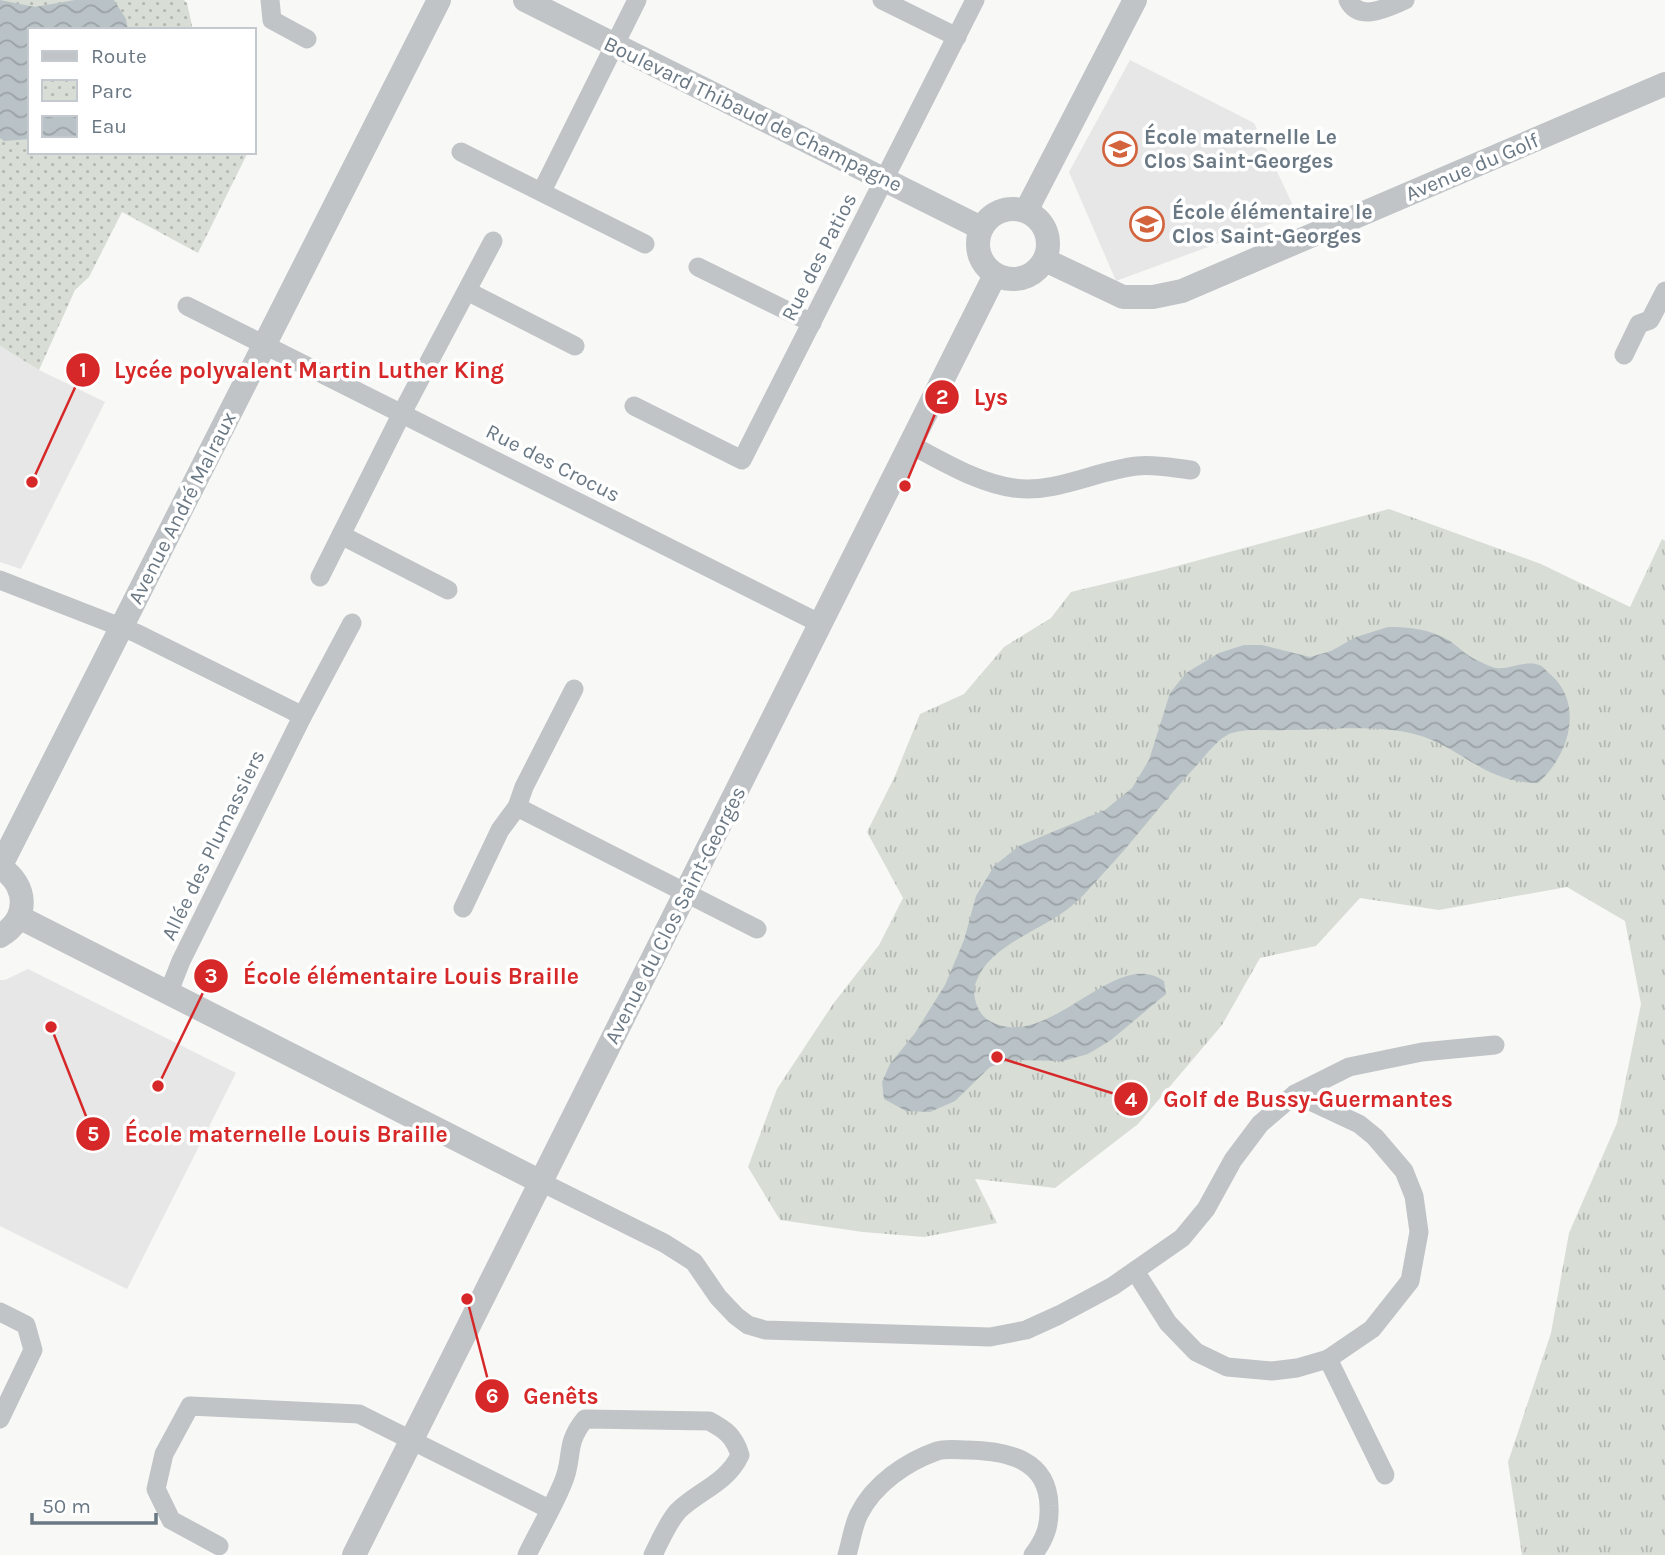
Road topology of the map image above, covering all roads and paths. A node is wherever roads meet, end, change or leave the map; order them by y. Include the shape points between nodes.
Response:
1 (271, 0) edge
2 (439, 0) edge
3 (451, 0) edge
4 (457, 0) edge
5 (525, 0) edge
6 (637, 0) edge
7 (882, 0) edge
8 (975, 0) edge
9 (1135, 0) edge
10 (1348, 0) edge
11 (1405, 0) edge
12 (957, 37) junction
13 (307, 39) dead end
14 (614, 45) junction
15 (1665, 84) edge
16 (461, 152) dead end
17 (884, 179) junction
18 (542, 191) junction
19 (1026, 211) junction
20 (981, 228) junction
21 (493, 241) dead end
22 (645, 244) dead end
23 (1045, 260) junction
24 (698, 267) dead end
25 (995, 275) junction
26 (467, 291) junction
27 (1665, 291) edge
28 (187, 306) dead end
29 (812, 323) junction
30 (264, 343) junction
31 (575, 346) dead end
32 (1624, 355) dead end
33 (634, 406) dead end
34 (402, 413) junction
35 (909, 444) junction
36 (1191, 470) dead end
37 (341, 536) junction
38 (320, 578) dead end
39 (0, 580) edge
40 (448, 590) dead end
41 (352, 623) dead end
42 (821, 624) junction
43 (122, 626) junction
44 (574, 689) dead end
45 (302, 718) junction
46 (517, 807) junction
47 (0, 867) edge
48 (686, 894) junction
49 (463, 908) dead end
50 (19, 917) junction
51 (757, 929) dead end
52 (0, 936) edge
53 (167, 994) junction
54 (1495, 1045) dead end
55 (1295, 1094) junction
56 (541, 1182) junction
57 (1135, 1271) junction
58 (0, 1312) edge
59 (1328, 1359) junction
60 (0, 1419) edge
61 (412, 1440) junction
62 (1385, 1475) dead end
63 (549, 1509) junction
64 (219, 1546) dead end
65 (354, 1555) edge
66 (527, 1555) edge
67 (653, 1555) edge
68 (847, 1555) edge
69 (1033, 1555) edge

1 - 13 street via 272,20
2 - 30 street, Avenue André Malraux
3 - 4 street
5 - 14 street, Boulevard Thibaud de Champagne
6 - 14 street
7 - 12 street
8 - 12 street, Rue des Patios
9 - 19 street
10 - 11 street via 1360,11 1369,12
12 - 17 street, Rue des Patios
14 - 17 street, Boulevard Thibaud de Champagne
14 - 18 street
15 - 23 street, Avenue du Golf via 1182,291 1123,297
16 - 18 street
17 - 20 street, Boulevard Thibaud de Champagne
17 - 29 street, Rue des Patios
18 - 22 street
19 - 20 street via 995,213
19 - 23 street via 1044,226 1048,237
20 - 25 street via 978,249
21 - 26 street
23 - 25 street via 1038,270 1017,280
24 - 29 street
25 - 35 street, Avenue du Clos Saint-Georges
26 - 31 street
26 - 34 street
27 - 32 street via 1650,320 1639,324
28 - 30 street, Rue des Crocus
29 - 33 street, Rue des Patios via 742,460
30 - 34 street, Rue des Crocus
30 - 43 street, Avenue André Malraux
34 - 37 street
34 - 42 street, Rue des Crocus
35 - 36 street via 973,477 1017,489 1053,486 1138,466
35 - 42 street, Avenue du Clos Saint-Georges
37 - 38 street
37 - 40 street
39 - 43 street
41 - 45 street, Allée des Plumassiers
42 - 48 street, Avenue du Clos Saint-Georges
43 - 45 street
43 - 47 street, Avenue André Malraux
44 - 46 street
45 - 53 street, Allée des Plumassiers
46 - 48 street
46 - 49 street via 500,831
47 - 50 street via 22,894
48 - 51 street
48 - 56 street, Avenue du Clos Saint-Georges
50 - 52 street
50 - 53 street
53 - 56 street
54 - 55 street via 1422,1052 1349,1067
55 - 57 street via 1260,1124 1182,1238
55 - 59 street via 1359,1124 1375,1137 1404,1171 1414,1196 1419,1232 1410,1281 1372,1329
56 - 57 street via 664,1242 694,1262 736,1316 765,1329 990,1337 1037,1325
56 - 61 street, Avenue du Clos Saint-Georges
57 - 59 street via 1168,1323 1196,1352 1227,1367 1272,1371
58 - 60 street via 26,1325 33,1350
59 - 62 street
61 - 63 street
61 - 64 street via 359,1414 190,1406 164,1454 156,1489 171,1520
61 - 65 street, Avenue du Clos Saint-Georges
63 - 66 street
63 - 67 street via 570,1465 572,1438 585,1419 709,1421 734,1439 740,1455 723,1479 677,1512
68 - 69 street via 859,1514 876,1489 904,1467 939,1450 992,1450 1020,1458 1037,1471 1049,1492 1050,1522

